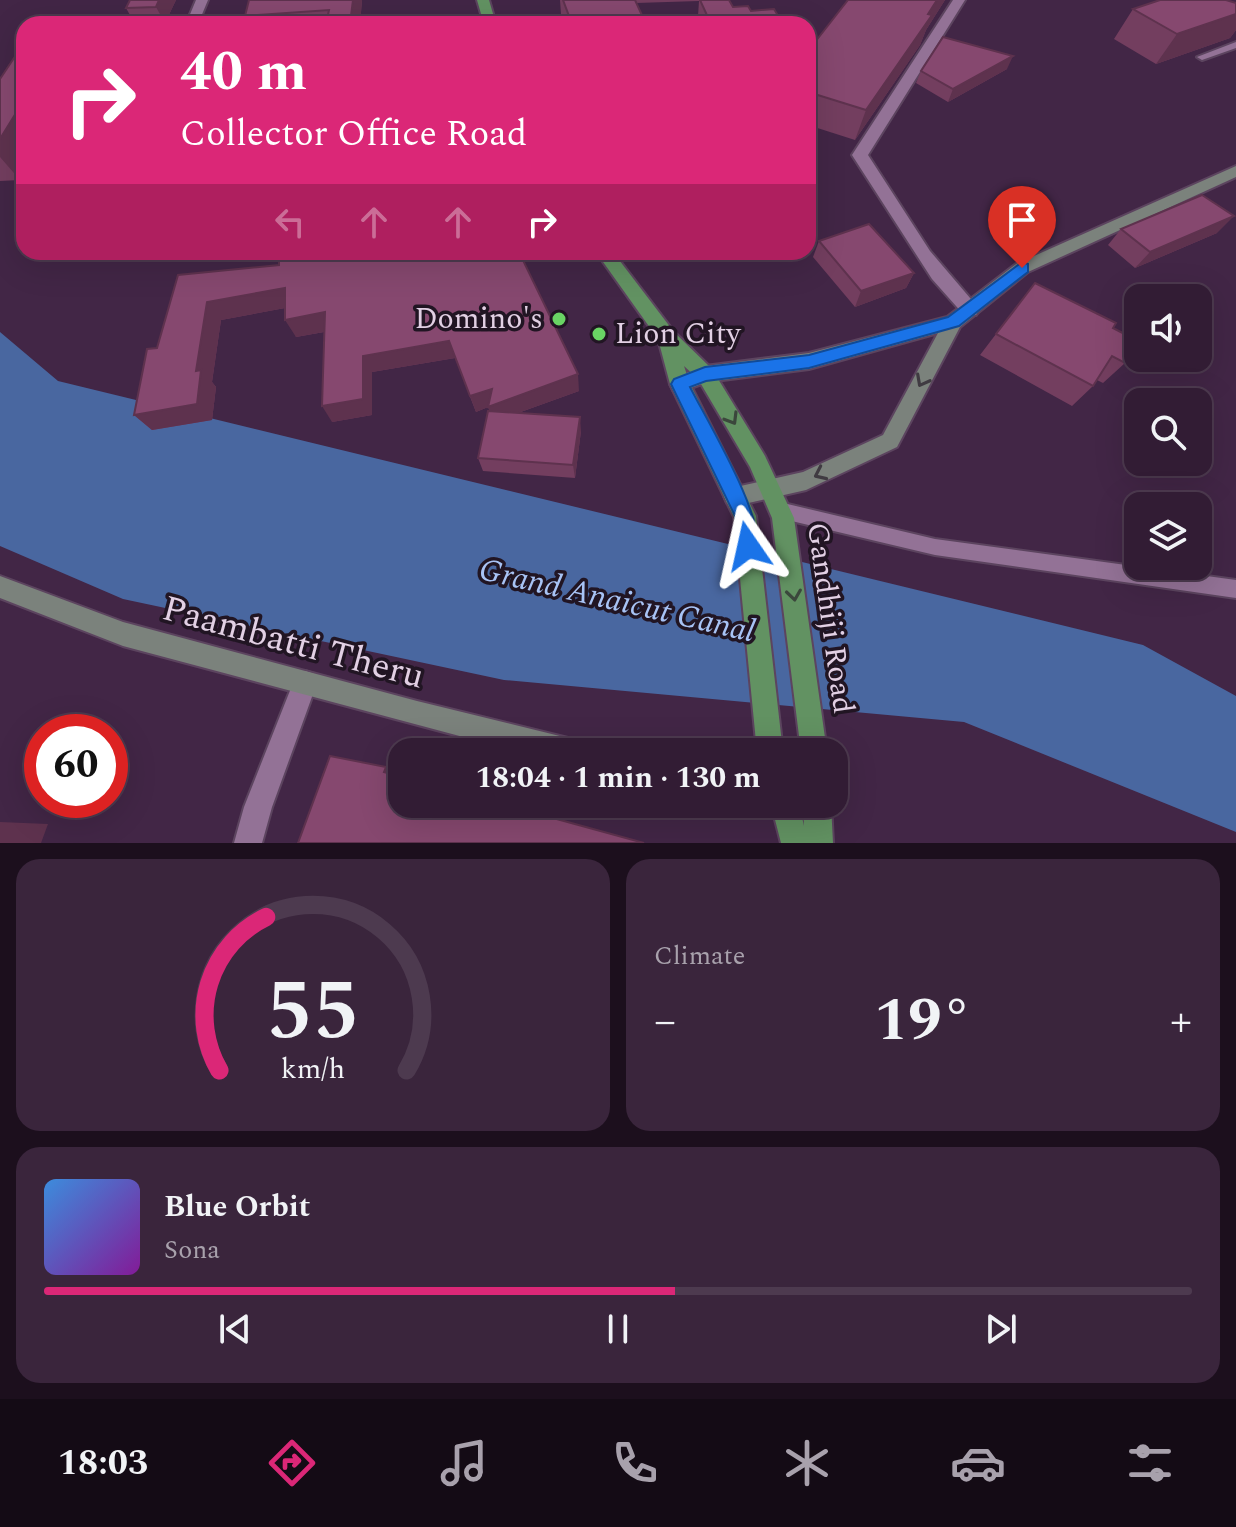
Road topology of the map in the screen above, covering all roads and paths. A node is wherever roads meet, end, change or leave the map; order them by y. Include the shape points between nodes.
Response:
1 (959, 0) edge
2 (1236, 45) edge
3 (1202, 57) dead end
4 (1236, 171) edge
5 (610, 260) edge
6 (962, 316) junction
7 (667, 337) junction
8 (705, 374) junction
9 (680, 384) junction
10 (740, 506) junction
11 (778, 506) junction
12 (0, 587) edge
13 (1236, 589) edge
14 (305, 683) junction
15 (518, 738) edge
16 (768, 738) edge
17 (812, 738) edge
18 (789, 818) edge
19 (818, 818) edge
20 (248, 843) edge
21 (795, 843) edge
22 (819, 843) edge

1 - 6 street via 860,155
2 - 3 lane
4 - 6 main road via 1022,268
5 - 7 main road, Gandhiji Road
6 - 8 main road via 809,361
6 -> 11 main road via 890,441 806,481
7 - 8 main road, Gandhiji Road
7 - 9 main road, Gandhiji Road
8 - 9 main road
8 -> 11 main road, Gandhiji Road
9 - 10 main road, Gandhiji Road
10 - 11 main road
10 - 16 main road
11 - 13 lane via 935,547
11 -> 17 main road, Gandhiji Road
12 - 14 main road, Paambatti Theru via 123,634
14 - 15 main road, Paambatti Theru
14 - 20 street
18 - 21 main road
19 - 22 main road

